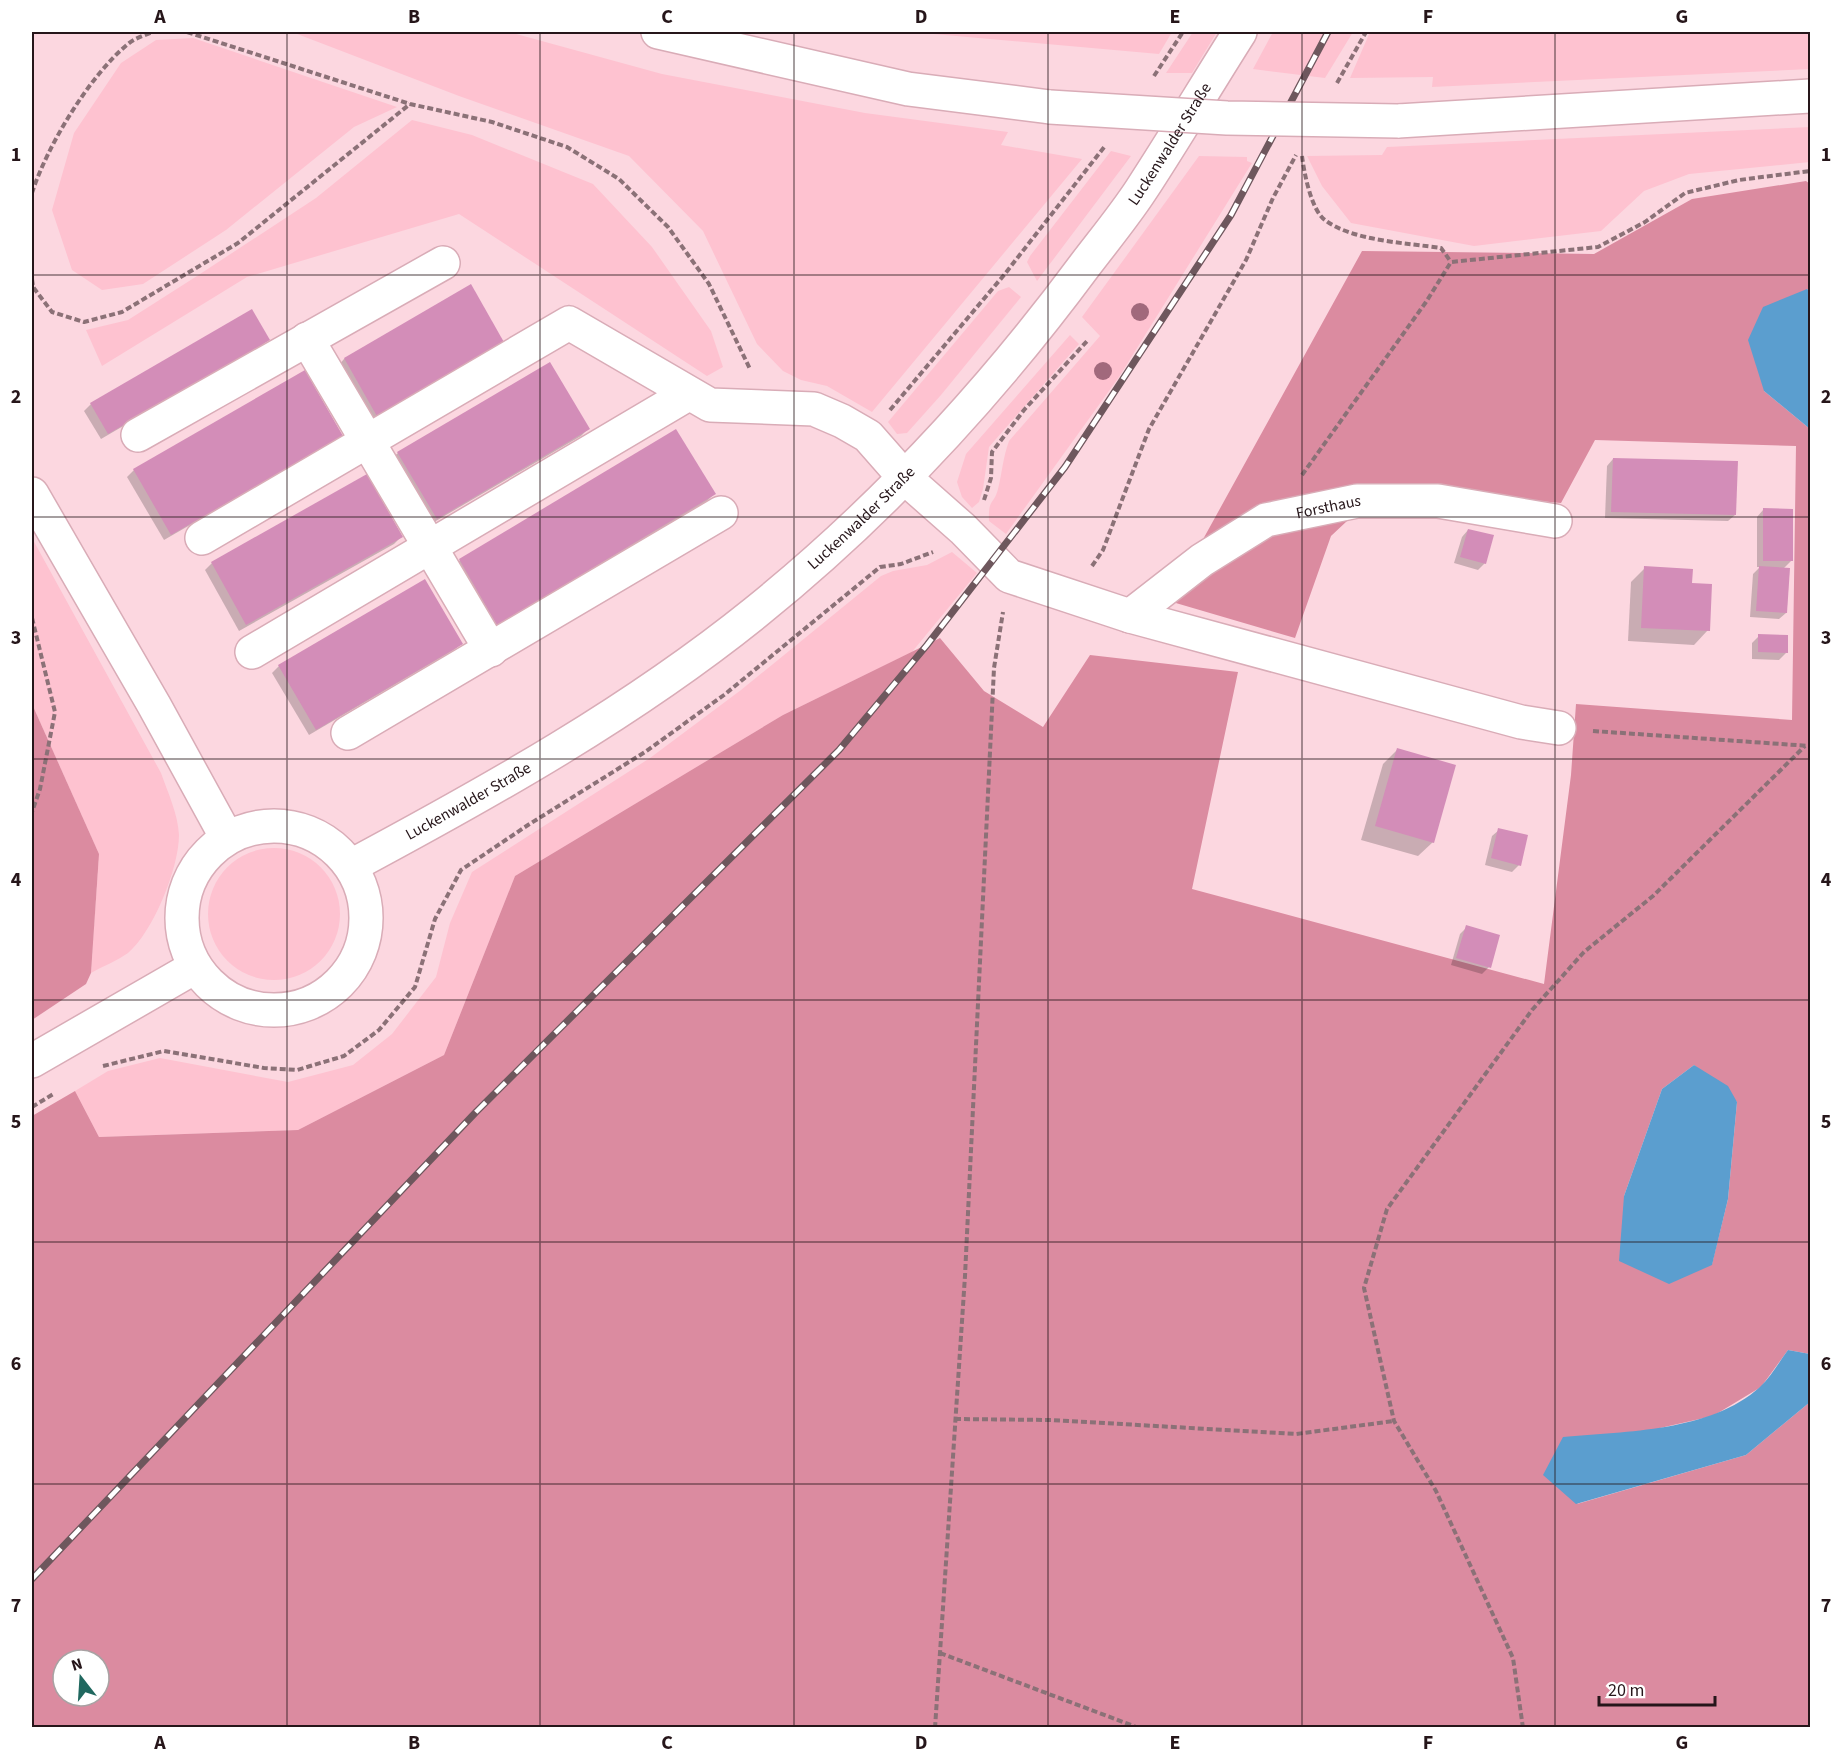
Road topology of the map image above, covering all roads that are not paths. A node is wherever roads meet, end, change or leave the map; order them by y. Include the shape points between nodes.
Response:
1 (658, 32) edge
2 (1240, 32) edge
3 (1810, 96) edge
4 (443, 263) dead end
5 (307, 339) junction
6 (688, 394) junction
7 (138, 435) dead end
8 (367, 441) junction
9 (904, 477) junction
10 (32, 494) edge
11 (721, 513) dead end
12 (1555, 521) dead end
13 (202, 538) dead end
14 (429, 546) junction
15 (1130, 616) junction
16 (491, 650) junction
17 (252, 652) dead end
18 (1559, 728) road end
19 (348, 733) dead end
20 (227, 838) junction
21 (351, 866) junction
22 (195, 967) junction
23 (32, 1061) edge

1 - 3 main road, bridge via 908,89 1050,107 1227,118 1398,121
2 - 9 main road, Luckenwalder Straße via 1140,192 1052,310 972,405
4 - 5 main road
5 - 7 main road
5 - 8 main road
6 - 8 main road via 570,323
6 - 9 main road via 710,405 814,409 868,436
6 - 14 main road
8 - 13 main road
8 - 14 main road
9 - 15 main road via 1009,576
9 - 21 main road, Luckenwalder Straße via 758,611 675,673 569,742
10 - 20 main road
11 - 16 main road
12 - 15 main road, Forsthaus via 1438,501 1357,501 1266,520 1202,560
14 - 16 main road
14 - 17 main road
15 - 18 main road via 1521,722
16 - 19 main road
20 - 21 main road via 253,828 281,826 308,832 332,846
20 - 22 main road via 204,857 188,882 181,911 184,940
21 - 22 main road via 363,893 366,922 361,951 346,976 324,996 297,1008 268,1011 239,1005 214,989
22 - 23 main road

